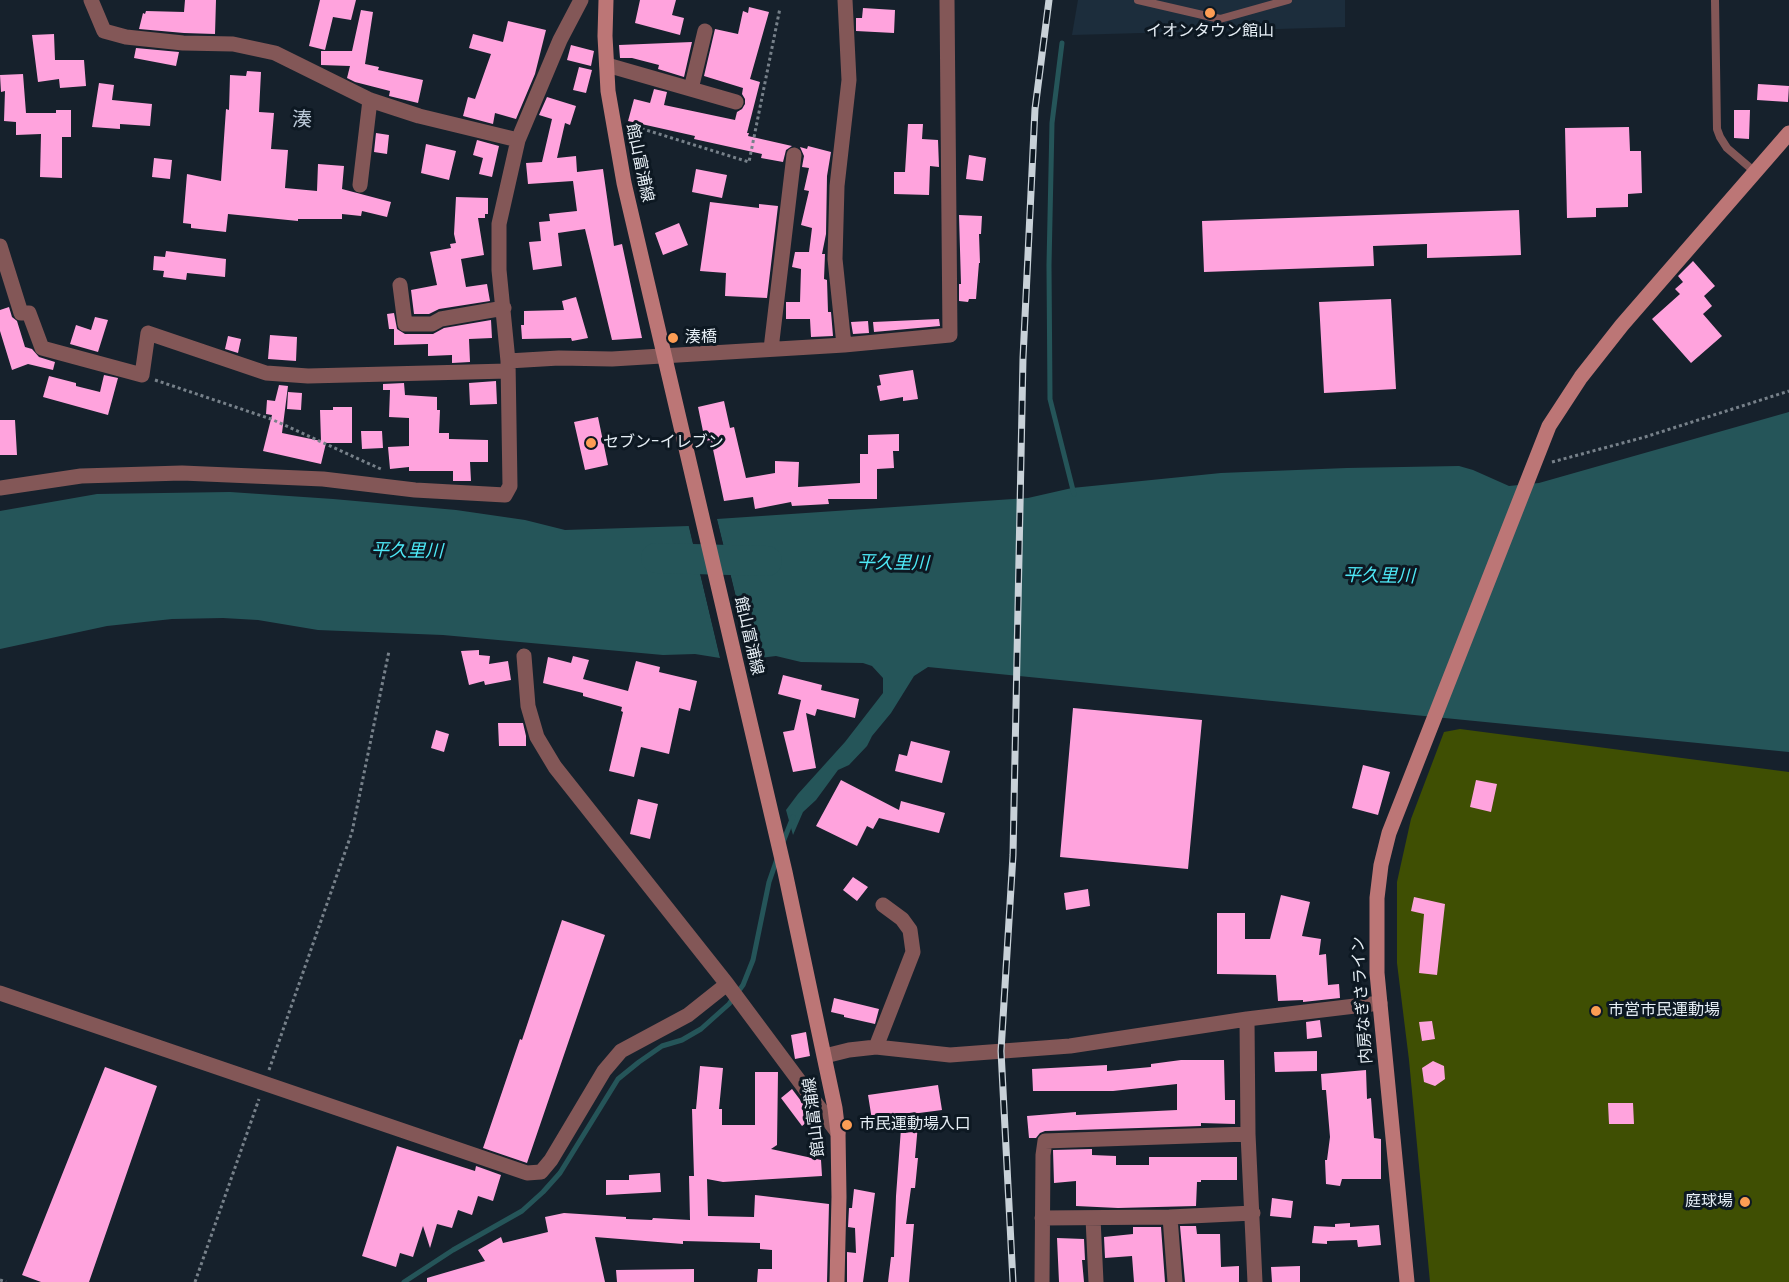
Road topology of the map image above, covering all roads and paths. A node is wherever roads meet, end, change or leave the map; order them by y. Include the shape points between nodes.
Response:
1 (91, 0) edge
2 (581, 0) edge
3 (606, 0) edge
4 (845, 0) edge
5 (947, 0) edge
6 (1138, 0) edge
7 (1288, 0) edge
8 (1715, 0) edge
9 (705, 32) dead end
10 (606, 65) junction
11 (690, 89) junction
12 (370, 100) junction
13 (736, 102) dead end
14 (1789, 133) edge
15 (518, 140) junction
16 (794, 155) dead end
17 (1755, 172) junction
18 (360, 185) dead end
19 (0, 246) edge
20 (400, 285) dead end
21 (504, 308) junction
22 (844, 345) junction
23 (771, 349) junction
24 (664, 355) junction
25 (508, 366) junction
26 (142, 375) junction
27 (1789, 392) edge
28 (388, 473) dead end
29 (1529, 474) junction
30 (0, 488) edge
31 (388, 651) dead end
32 (524, 656) dead end
33 (883, 904) dead end
34 (730, 988) junction
35 (0, 993) edge
36 (1380, 1003) junction
37 (1247, 1019) junction
38 (876, 1047) junction
39 (825, 1056) junction
40 (264, 1084) junction
41 (838, 1133) junction
42 (1248, 1134) junction
43 (1253, 1213) junction
44 (1170, 1217) junction
45 (1042, 1218) junction
46 (1093, 1218) junction
47 (0, 1280) edge
48 (6, 1282) edge
49 (195, 1282) edge
50 (837, 1282) edge
51 (1042, 1282) edge
52 (1096, 1282) edge
53 (1175, 1282) edge
54 (1255, 1282) edge
55 (1407, 1282) edge

1 - 12 street via 104,31 183,43 233,44 275,53
2 - 15 street via 560,39
3 - 10 main road, 館山富浦線
4 - 22 street via 849,80 837,186 835,259
5 - 22 street via 950,335
6 - 7 lane via 1220,19
8 - 17 lane via 1719,137
9 - 11 street
10 - 11 street
10 - 24 main road, 館山富浦線 via 617,150
11 - 13 street
12 - 15 street
12 - 18 street
14 - 17 main road, 内房なぎさライン
15 - 21 street via 499,224
16 - 23 street
17 - 29 main road, 内房なぎさライン via 1581,376 1549,426
19 - 26 street via 21,313 29,313 42,348
20 - 21 street via 405,324 432,324
21 - 25 street
22 - 23 street
23 - 24 street
24 - 25 street via 559,358
24 - 39 main road, 館山富浦線
25 - 26 street via 308,376 266,373 148,333
25 - 30 street via 510,486 505,495 323,479 182,473 81,476
26 - 28 path via 271,419
27 - 29 path via 1553,461
29 - 36 main road, 内房なぎさライン via 1389,833 1381,865 1376,918
31 - 40 path via 352,832
32 - 34 street via 528,706 537,737 555,766
33 - 38 street via 910,930 913,952
34 - 40 street via 621,1051 604,1071 541,1172 527,1173
34 - 41 street
35 - 40 street
36 - 37 street
36 - 55 main road, 内房なぎさライン
37 - 38 street via 1070,1046 960,1054
37 - 42 street
38 - 39 street
39 - 41 main road, 館山富浦線
40 - 49 path
41 - 50 main road, 館山富浦線
42 - 43 street
42 - 45 street via 1045,1141
43 - 44 street
43 - 54 street
44 - 46 street
44 - 53 street
45 - 46 street
45 - 51 street
46 - 52 street
47 - 48 path

